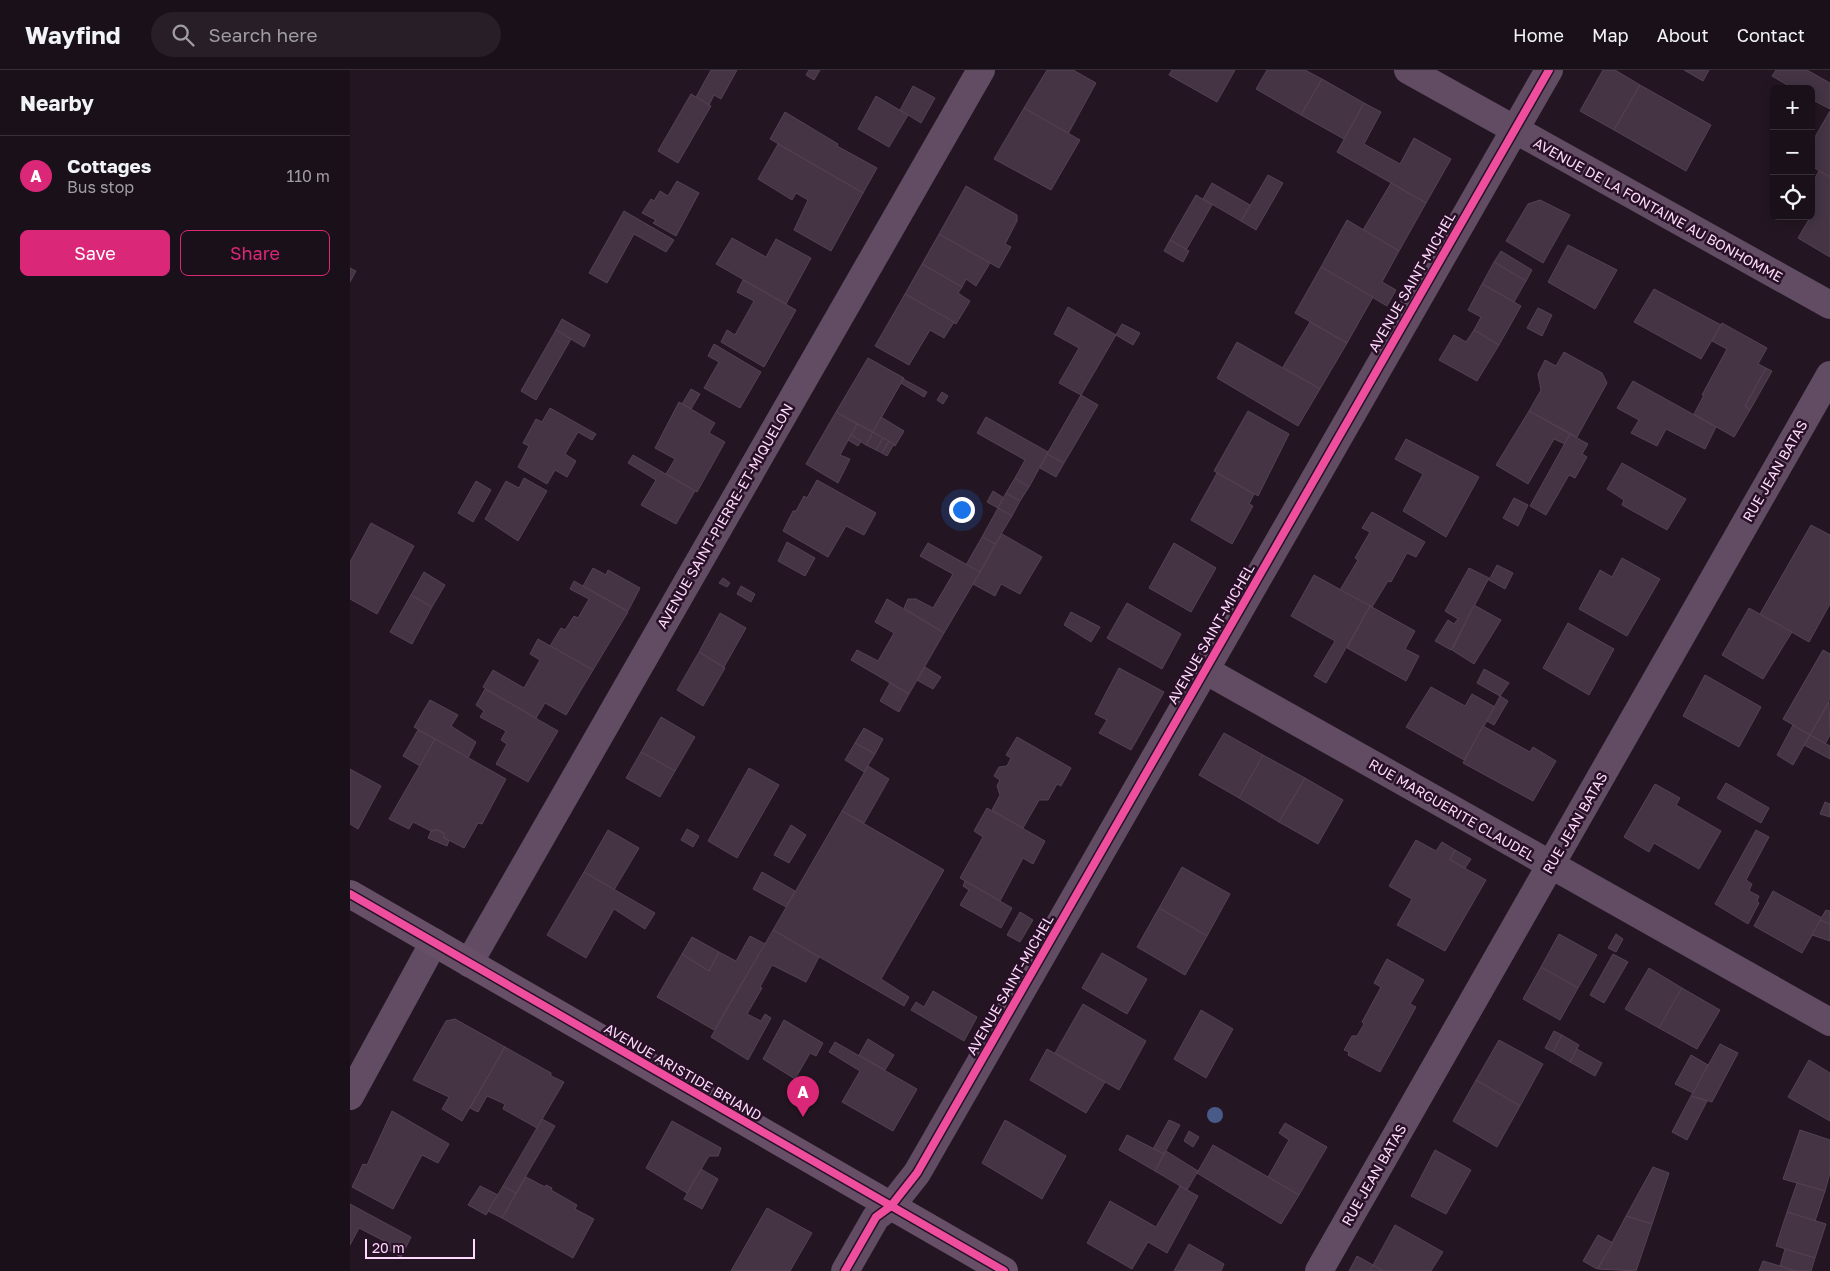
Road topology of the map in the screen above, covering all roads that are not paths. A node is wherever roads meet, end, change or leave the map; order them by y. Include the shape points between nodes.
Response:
1 (981, 70) edge
2 (1408, 70) edge
3 (1549, 70) edge
4 (1514, 130) junction
5 (1830, 305) edge
6 (1830, 375) edge
7 (1205, 670) junction
8 (1551, 866) junction
9 (350, 894) edge
10 (434, 942) junction
11 (469, 963) junction
12 (1830, 1022) edge
13 (350, 1096) edge
14 (891, 1206) junction
15 (845, 1271) edge
16 (1004, 1271) edge
17 (1319, 1271) edge

1 - 11 street, AVENUE SAINT-PIERRE-ET-MIQUELON
2 - 4 street, AVENUE DE LA FONTAINE AU BONHOMME
3 - 4 street, AVENUE SAINT-MICHEL
4 - 5 street, AVENUE DE LA FONTAINE AU BONHOMME
4 - 7 street, AVENUE SAINT-MICHEL
6 - 8 street, RUE JEAN BATAS
7 - 8 street, RUE MARGUERITE CLAUDEL
7 - 14 street, AVENUE SAINT-MICHEL via 917,1173
8 - 12 street, RUE MARGUERITE CLAUDEL
8 - 17 street, RUE JEAN BATAS
9 - 10 main road, AVENUE ARISTIDE BRIAND
10 - 11 main road, AVENUE ARISTIDE BRIAND
10 - 13 street
11 - 14 main road, AVENUE ARISTIDE BRIAND
14 - 15 street, AVENUE SAINT-MICHEL via 876,1217
14 - 16 main road, AVENUE ARISTIDE BRIAND

